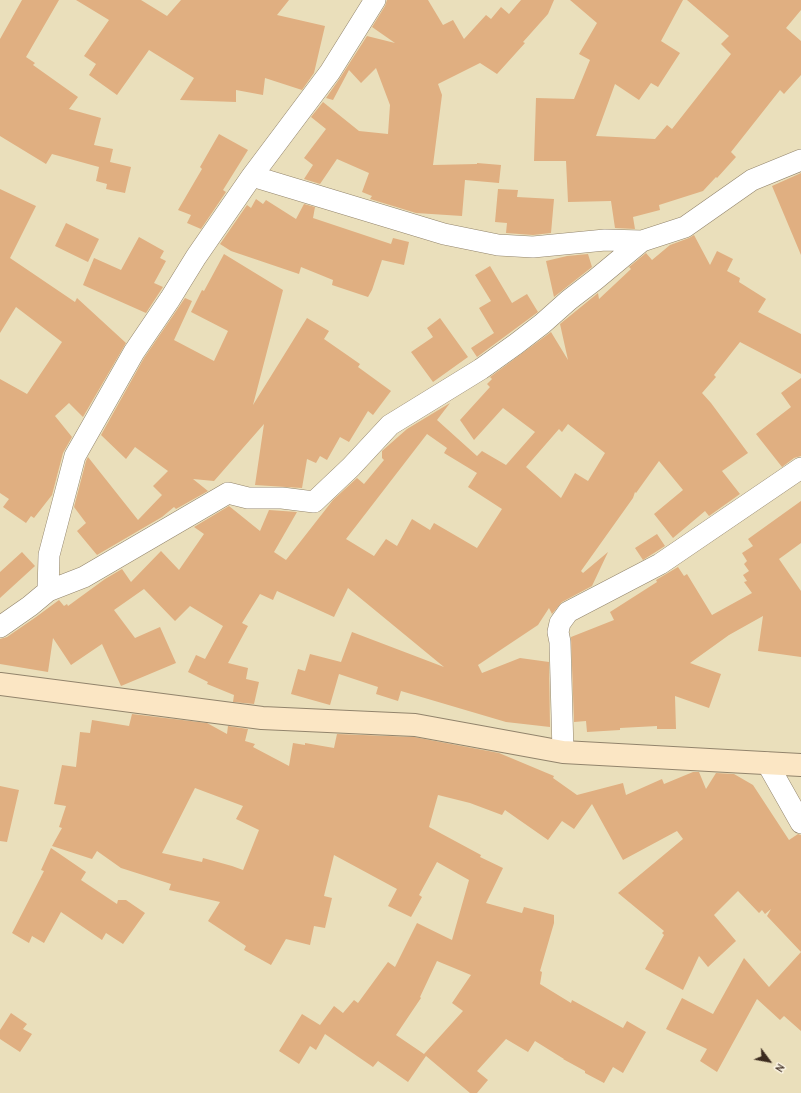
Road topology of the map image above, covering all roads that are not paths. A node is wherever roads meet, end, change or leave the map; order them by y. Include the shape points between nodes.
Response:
1 (375, 0) edge
2 (801, 160) edge
3 (252, 176) junction
4 (642, 241) junction
5 (801, 468) edge
6 (48, 591) junction
7 (0, 627) edge
8 (0, 684) edge
9 (564, 752) junction
10 (767, 763) junction
11 (801, 765) edge
12 (801, 823) edge

1 - 3 street via 330,72
2 - 4 street via 752,180 685,227
3 - 4 street via 444,234 498,245 533,247 605,240
3 - 6 street via 134,352 75,456 49,554
4 - 6 street via 521,340 481,369 390,425 314,502 282,498 248,498 228,493 84,577
5 - 9 street via 660,564 568,612 560,623 558,632
6 - 7 street
8 - 9 main road via 262,718 415,725
9 - 10 main road
10 - 11 main road
10 - 12 street

